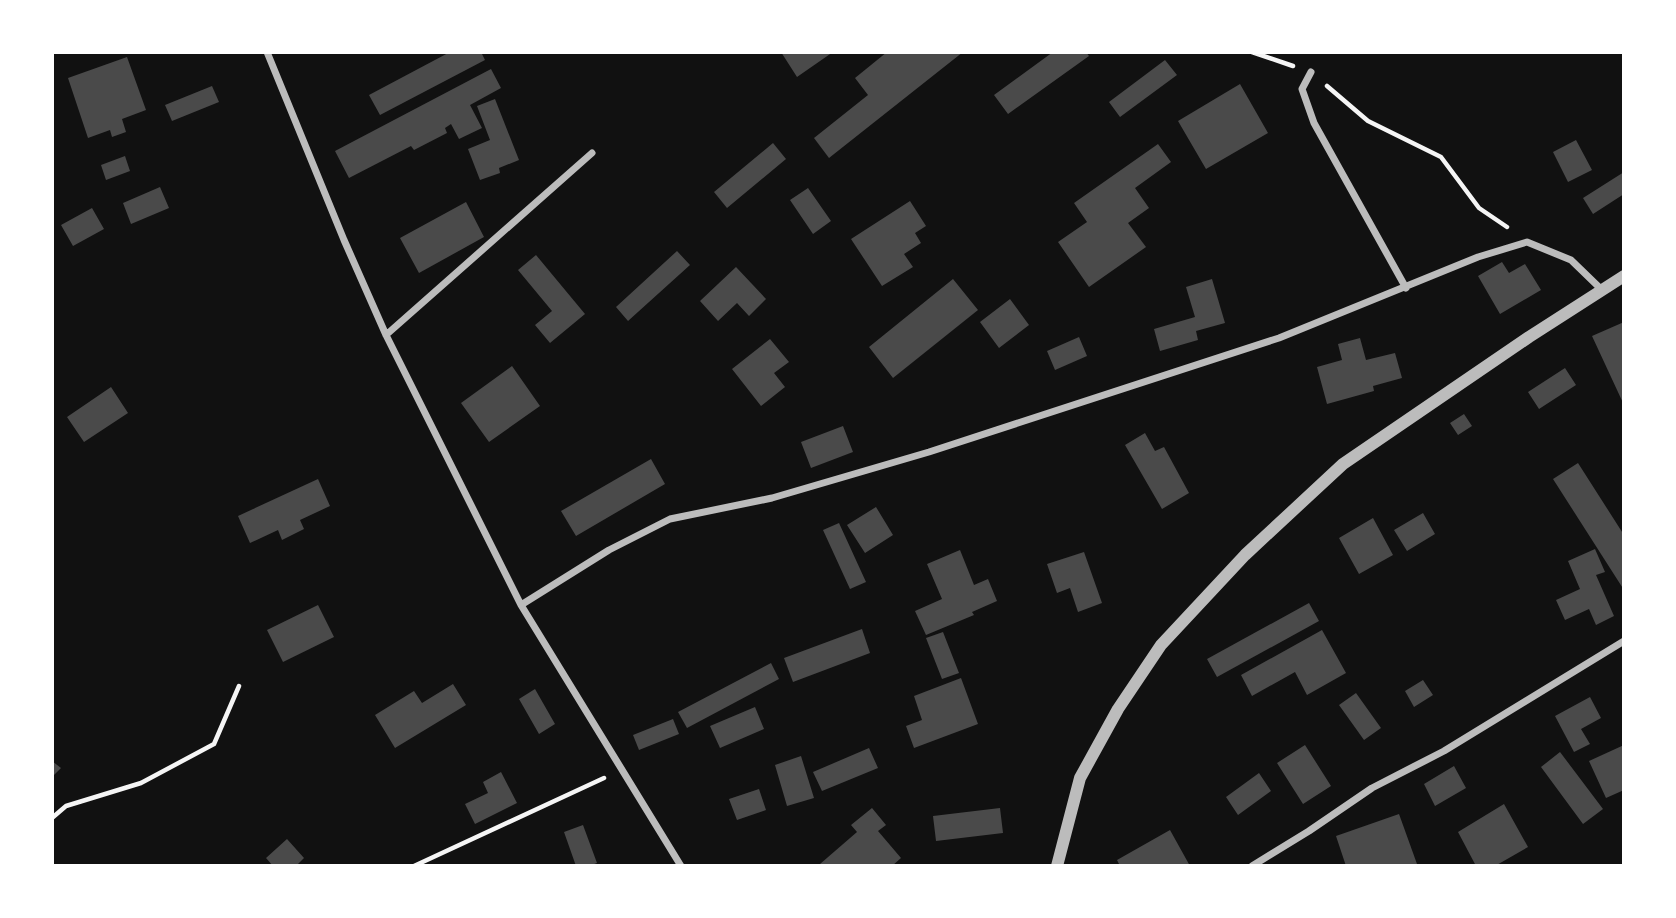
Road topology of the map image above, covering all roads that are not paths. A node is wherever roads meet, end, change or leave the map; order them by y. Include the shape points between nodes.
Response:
1 (267, 52) edge
2 (1311, 72) road end
3 (592, 153) dead end
4 (1623, 276) edge
5 (1406, 288) junction
6 (1602, 290) junction
7 (386, 335) junction
8 (521, 605) junction
9 (1623, 641) edge
10 (681, 866) edge
11 (1057, 866) edge
12 (1252, 866) edge

1 - 7 street
2 - 5 street via 1302,89 1314,123
3 - 7 street
4 - 6 street
5 - 6 street via 1527,242 1571,260
5 - 8 street via 1279,338 929,452 772,498 670,519 609,550
6 - 11 street via 1343,464 1245,555 1161,645 1118,709 1080,778
7 - 8 street
8 - 10 street
9 - 12 street via 1444,751 1372,788

